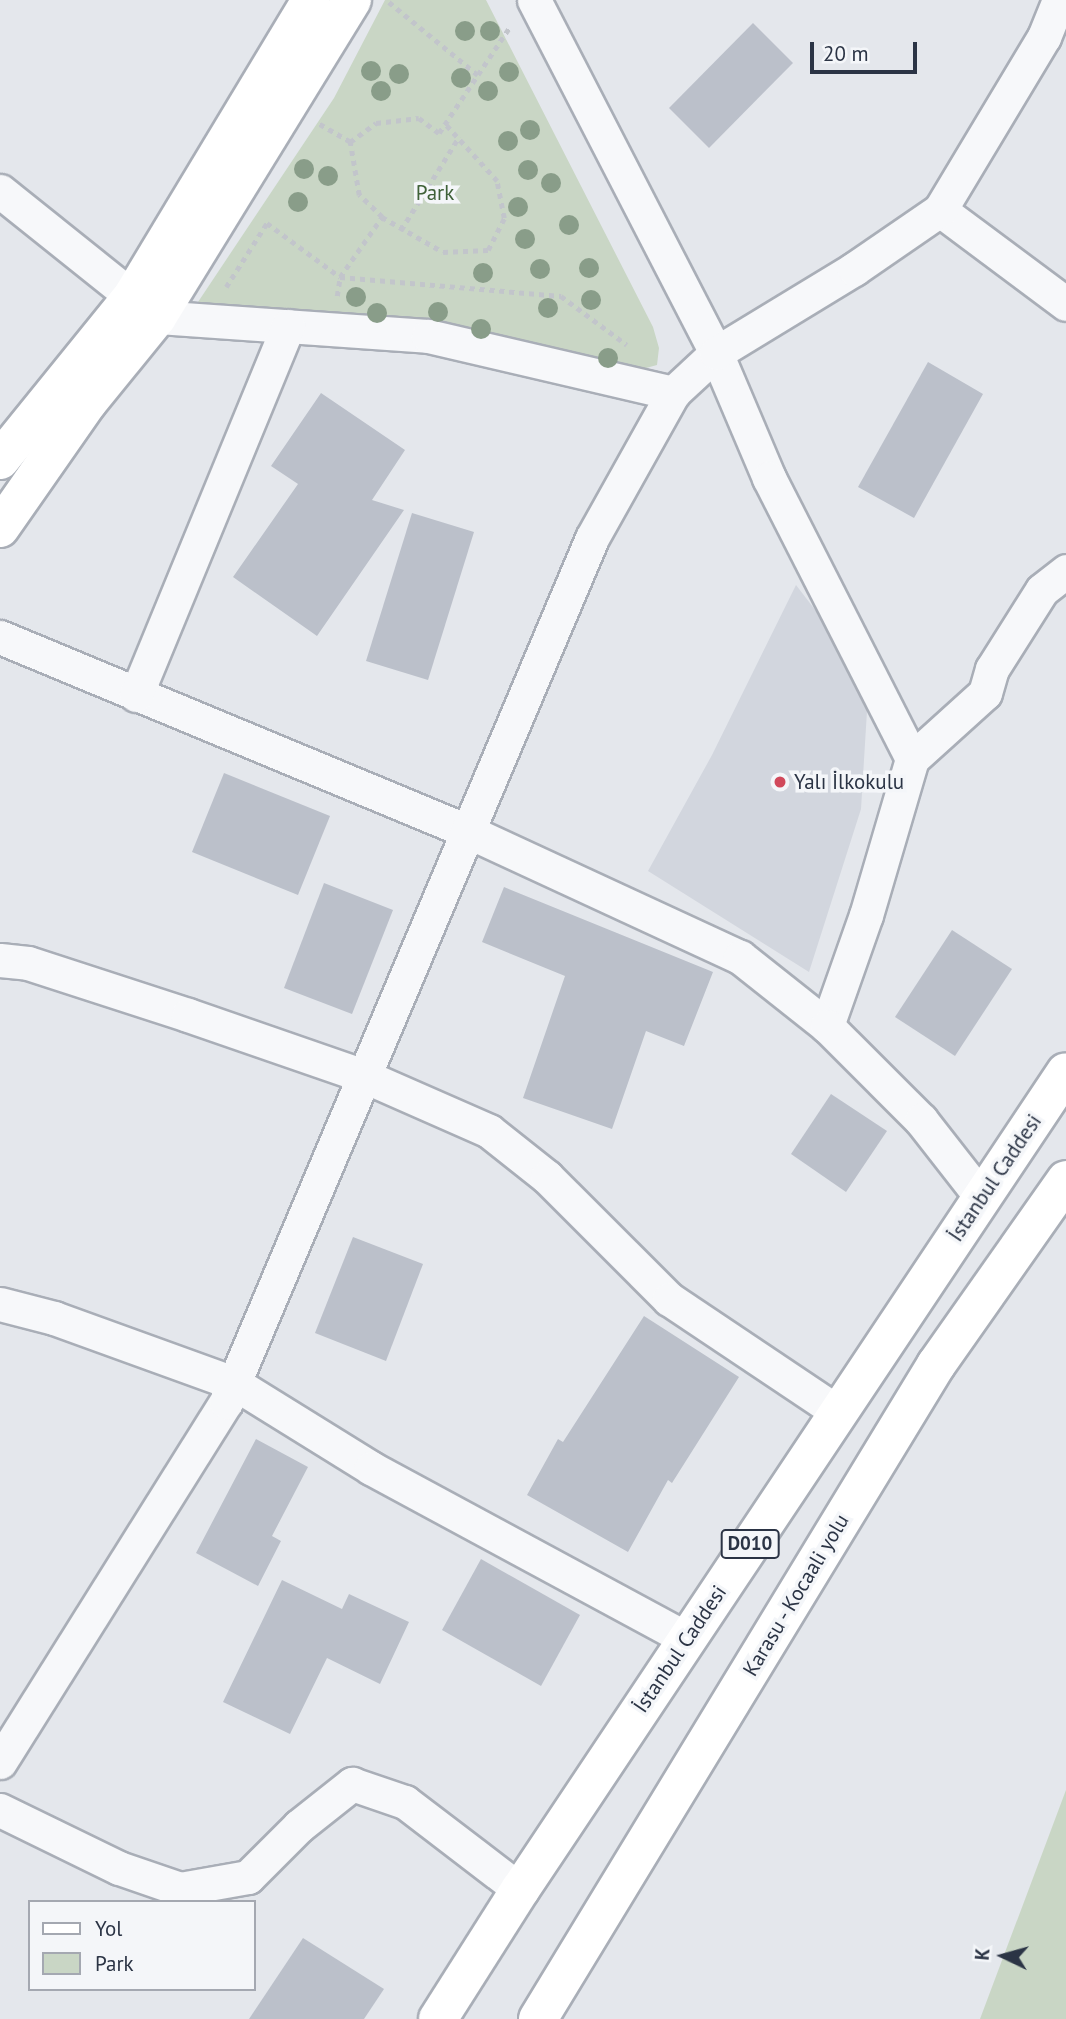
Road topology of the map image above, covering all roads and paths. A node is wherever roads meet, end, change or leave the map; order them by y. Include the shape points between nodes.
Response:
1 (387, 0) edge
2 (1059, 0) edge
3 (324, 4) edge
4 (524, 11) edge
5 (478, 75) junction
6 (284, 105) junction
7 (445, 124) junction
8 (459, 138) junction
9 (350, 142) junction
10 (0, 191) edge
11 (940, 210) junction
12 (382, 217) junction
13 (401, 230) junction
14 (340, 277) junction
15 (240, 290) dead end
16 (1066, 304) edge
17 (145, 307) junction
18 (288, 326) junction
19 (332, 330) junction
20 (716, 353) junction
21 (677, 389) junction
22 (0, 460) edge
23 (0, 528) edge
24 (1066, 570) edge
25 (0, 637) edge
26 (136, 695) junction
27 (912, 759) junction
28 (467, 831) junction
29 (0, 960) edge
30 (827, 1026) junction
31 (1066, 1072) edge
32 (364, 1076) junction
33 (1066, 1180) edge
34 (982, 1198) junction
35 (0, 1304) edge
36 (234, 1384) junction
37 (838, 1412) junction
38 (687, 1639) junction
39 (0, 1762) edge
40 (2, 1817) edge
41 (520, 1890) junction
42 (438, 2019) edge
43 (538, 2019) edge

1 - 5 path
2 - 11 street via 1044,37
3 - 6 main road
3 - 17 main road
4 - 5 path
4 - 20 street
5 - 7 path
6 - 9 path
6 - 17 main road
7 - 8 path
7 - 9 path via 439,133 419,118 376,123
8 - 13 path
8 - 13 path via 497,181 504,218 488,250 443,252
9 - 12 path via 359,195
10 - 17 street
11 - 16 street
11 - 20 street
12 - 13 path
12 - 14 path
14 - 15 path via 267,223 226,287
14 - 19 path
14 - 21 path via 561,296
17 - 18 street
17 - 22 main road
17 - 23 main road via 88,402
18 - 19 street
18 - 26 street
19 - 21 street via 428,336
20 - 21 street
20 - 27 street via 769,478
21 - 28 street via 592,538
24 - 27 street via 1042,590 992,668 985,693
25 - 26 street
26 - 28 street
27 - 30 street
28 - 30 street via 740,957
28 - 32 street
29 - 32 street via 28,963
30 - 34 street via 921,1120
31 - 34 main road, İstanbul Caddesi / D010
32 - 36 street
32 - 37 street via 489,1130 547,1178 670,1299
33 - 43 main road, Karasu - Kocaali yolu via 936,1365
34 - 37 main road, İstanbul Caddesi / D010
35 - 36 street via 54,1318
36 - 38 street via 370,1468
36 - 39 street
37 - 38 main road, İstanbul Caddesi / D010
38 - 41 main road, İstanbul Caddesi / D010
40 - 41 street via 180,1889 248,1877 299,1826 352,1784 405,1802
41 - 42 main road, İstanbul Caddesi / D010

